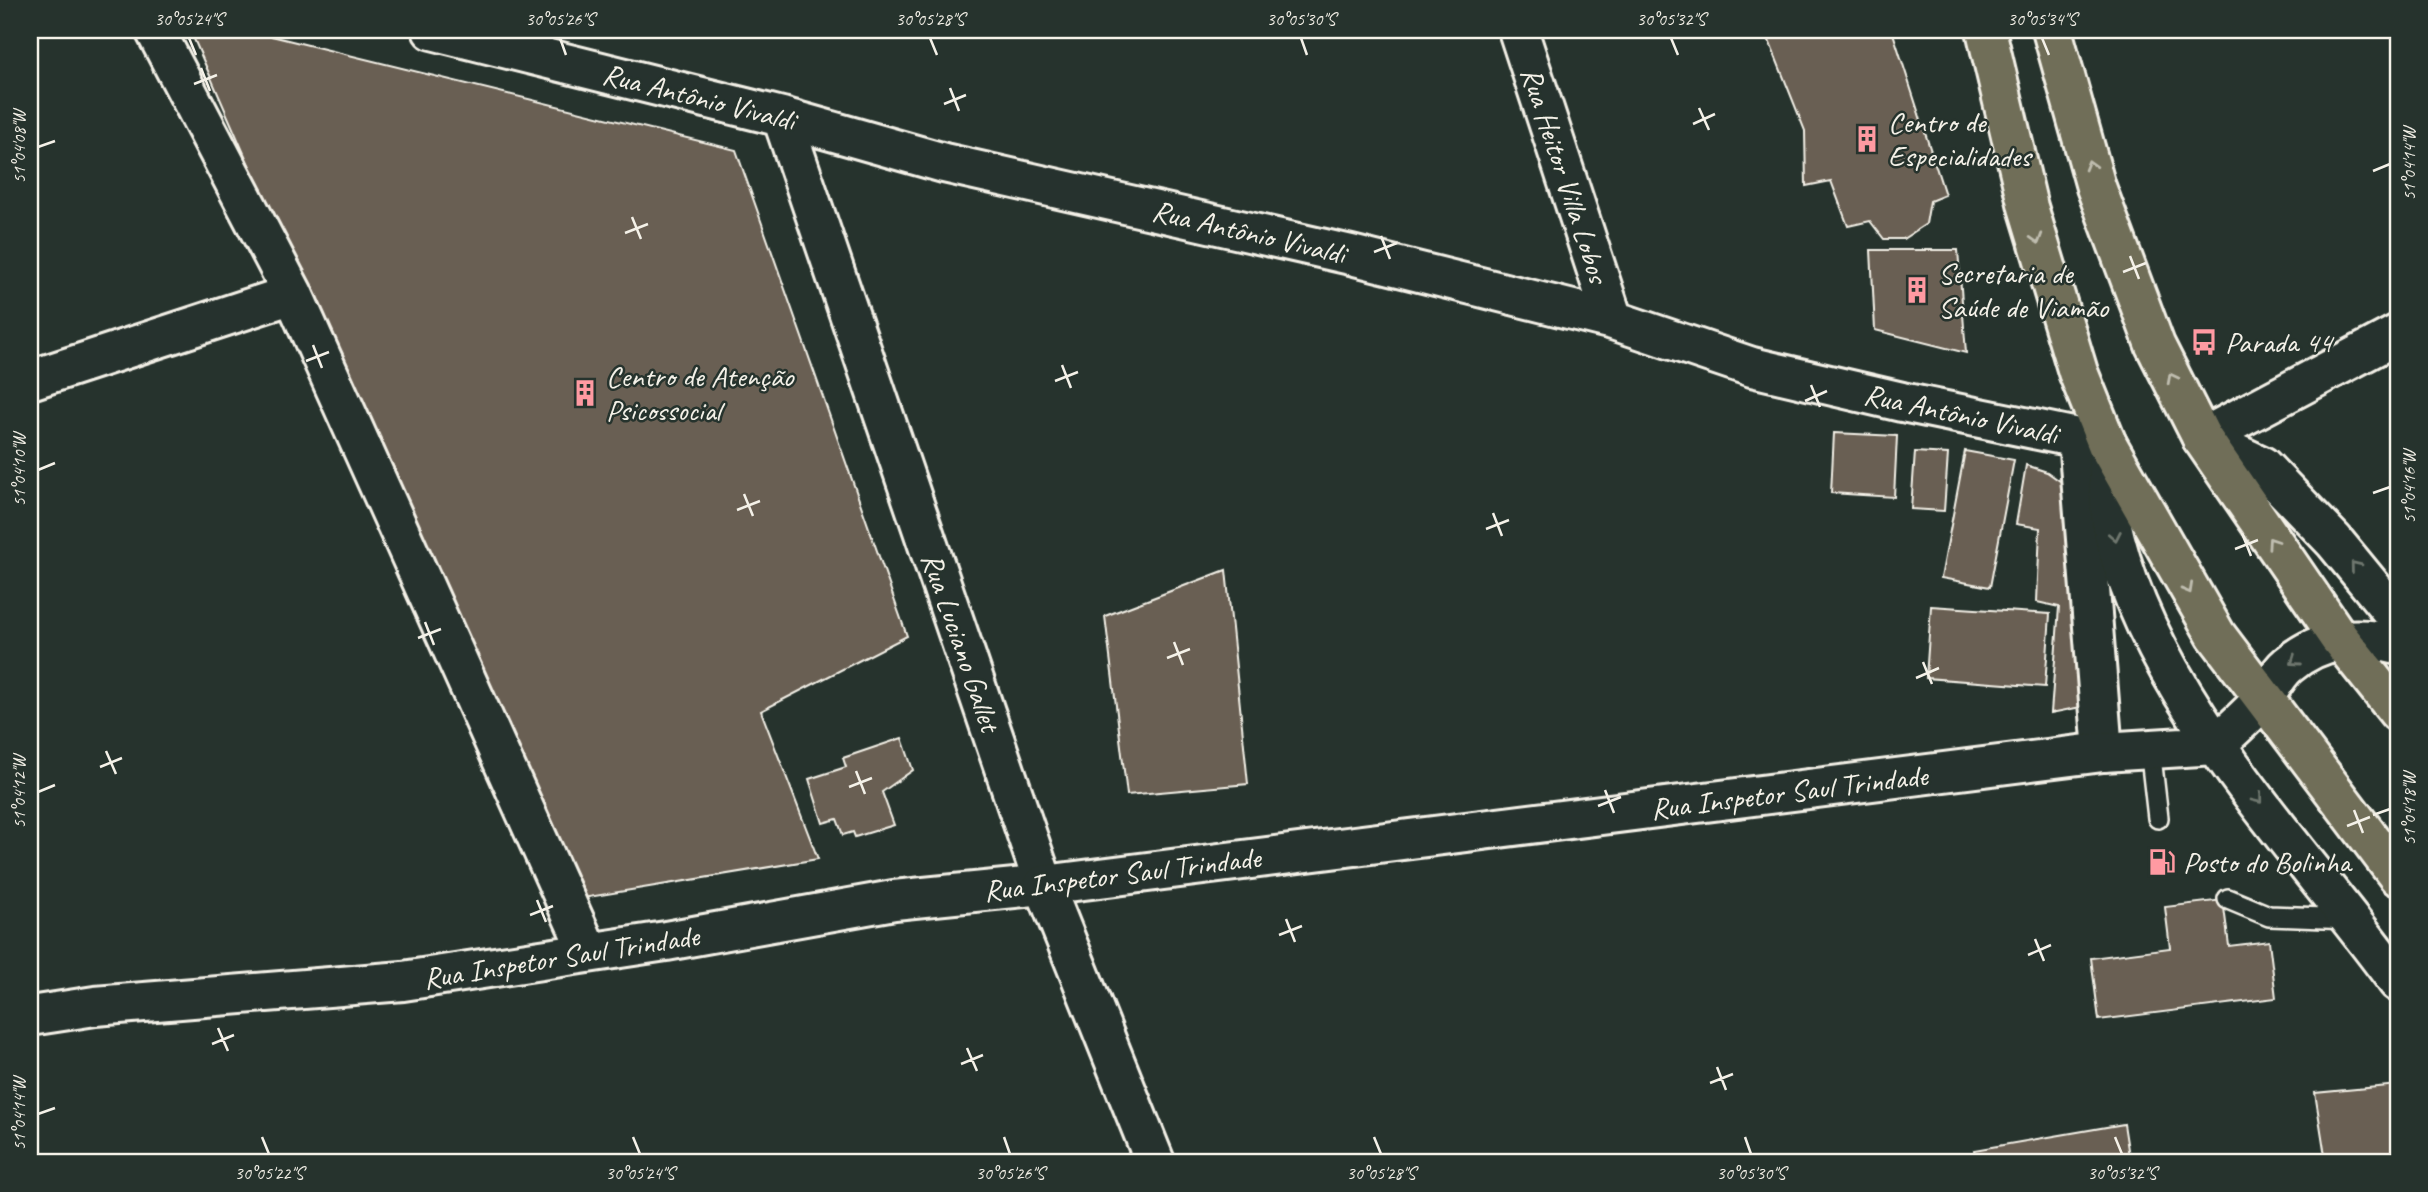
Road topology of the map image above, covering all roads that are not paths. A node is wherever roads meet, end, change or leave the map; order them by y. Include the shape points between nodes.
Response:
1 (155, 30) edge
2 (432, 30) edge
3 (1518, 30) edge
4 (1986, 30) edge
5 (2052, 30) edge
6 (782, 117) junction
7 (293, 293) junction
8 (1613, 320) junction
9 (2398, 334) edge
10 (30, 380) edge
11 (2202, 439) junction
12 (2093, 441) junction
13 (2398, 619) edge
14 (2339, 638) junction
15 (2398, 645) edge
16 (2262, 699) junction
17 (2398, 712) edge
18 (2216, 746) junction
19 (2150, 748) junction
20 (2103, 752) junction
21 (2158, 818) dead end
22 (2398, 876) edge
23 (1044, 885) junction
24 (2228, 899) dead end
25 (2353, 919) junction
26 (588, 951) junction
27 (2398, 982) edge
28 (30, 1016) edge
29 (1155, 1162) edge

1 - 7 street
2 - 6 street, Rua Antônio Vivaldi
3 - 8 street, Rua Heitor Villa Lobos
4 -> 12 main road via 2028,207 2078,372
11 -> 5 main road via 2155,345 2096,187
6 - 8 street, Rua Antônio Vivaldi via 944,163
6 - 23 street, Rua Luciano Gallet
7 - 10 street
7 - 26 street
8 - 12 street, Rua Antônio Vivaldi via 1752,367
9 - 11 street
13 -> 11 street via 2334,541 2262,466
14 -> 11 main road
12 -> 16 main road
12 -> 18 street via 2133,596 2155,648
12 - 20 street
14 - 15 street
14 -> 16 street via 2286,666
14 - 17 main road
16 - 18 street
16 - 22 main road
18 - 19 street, Rua Inspetor Saul Trindade
18 -> 25 street
19 - 20 street, Rua Inspetor Saul Trindade
19 - 21 lane
20 - 23 street, Rua Inspetor Saul Trindade
23 - 26 street, Rua Inspetor Saul Trindade via 894,900
23 - 29 street, Rua Luciano Gallet
24 - 25 lane via 2269,916
25 - 27 street
26 - 28 street, Rua Inspetor Saul Trindade via 403,981 95,1006

